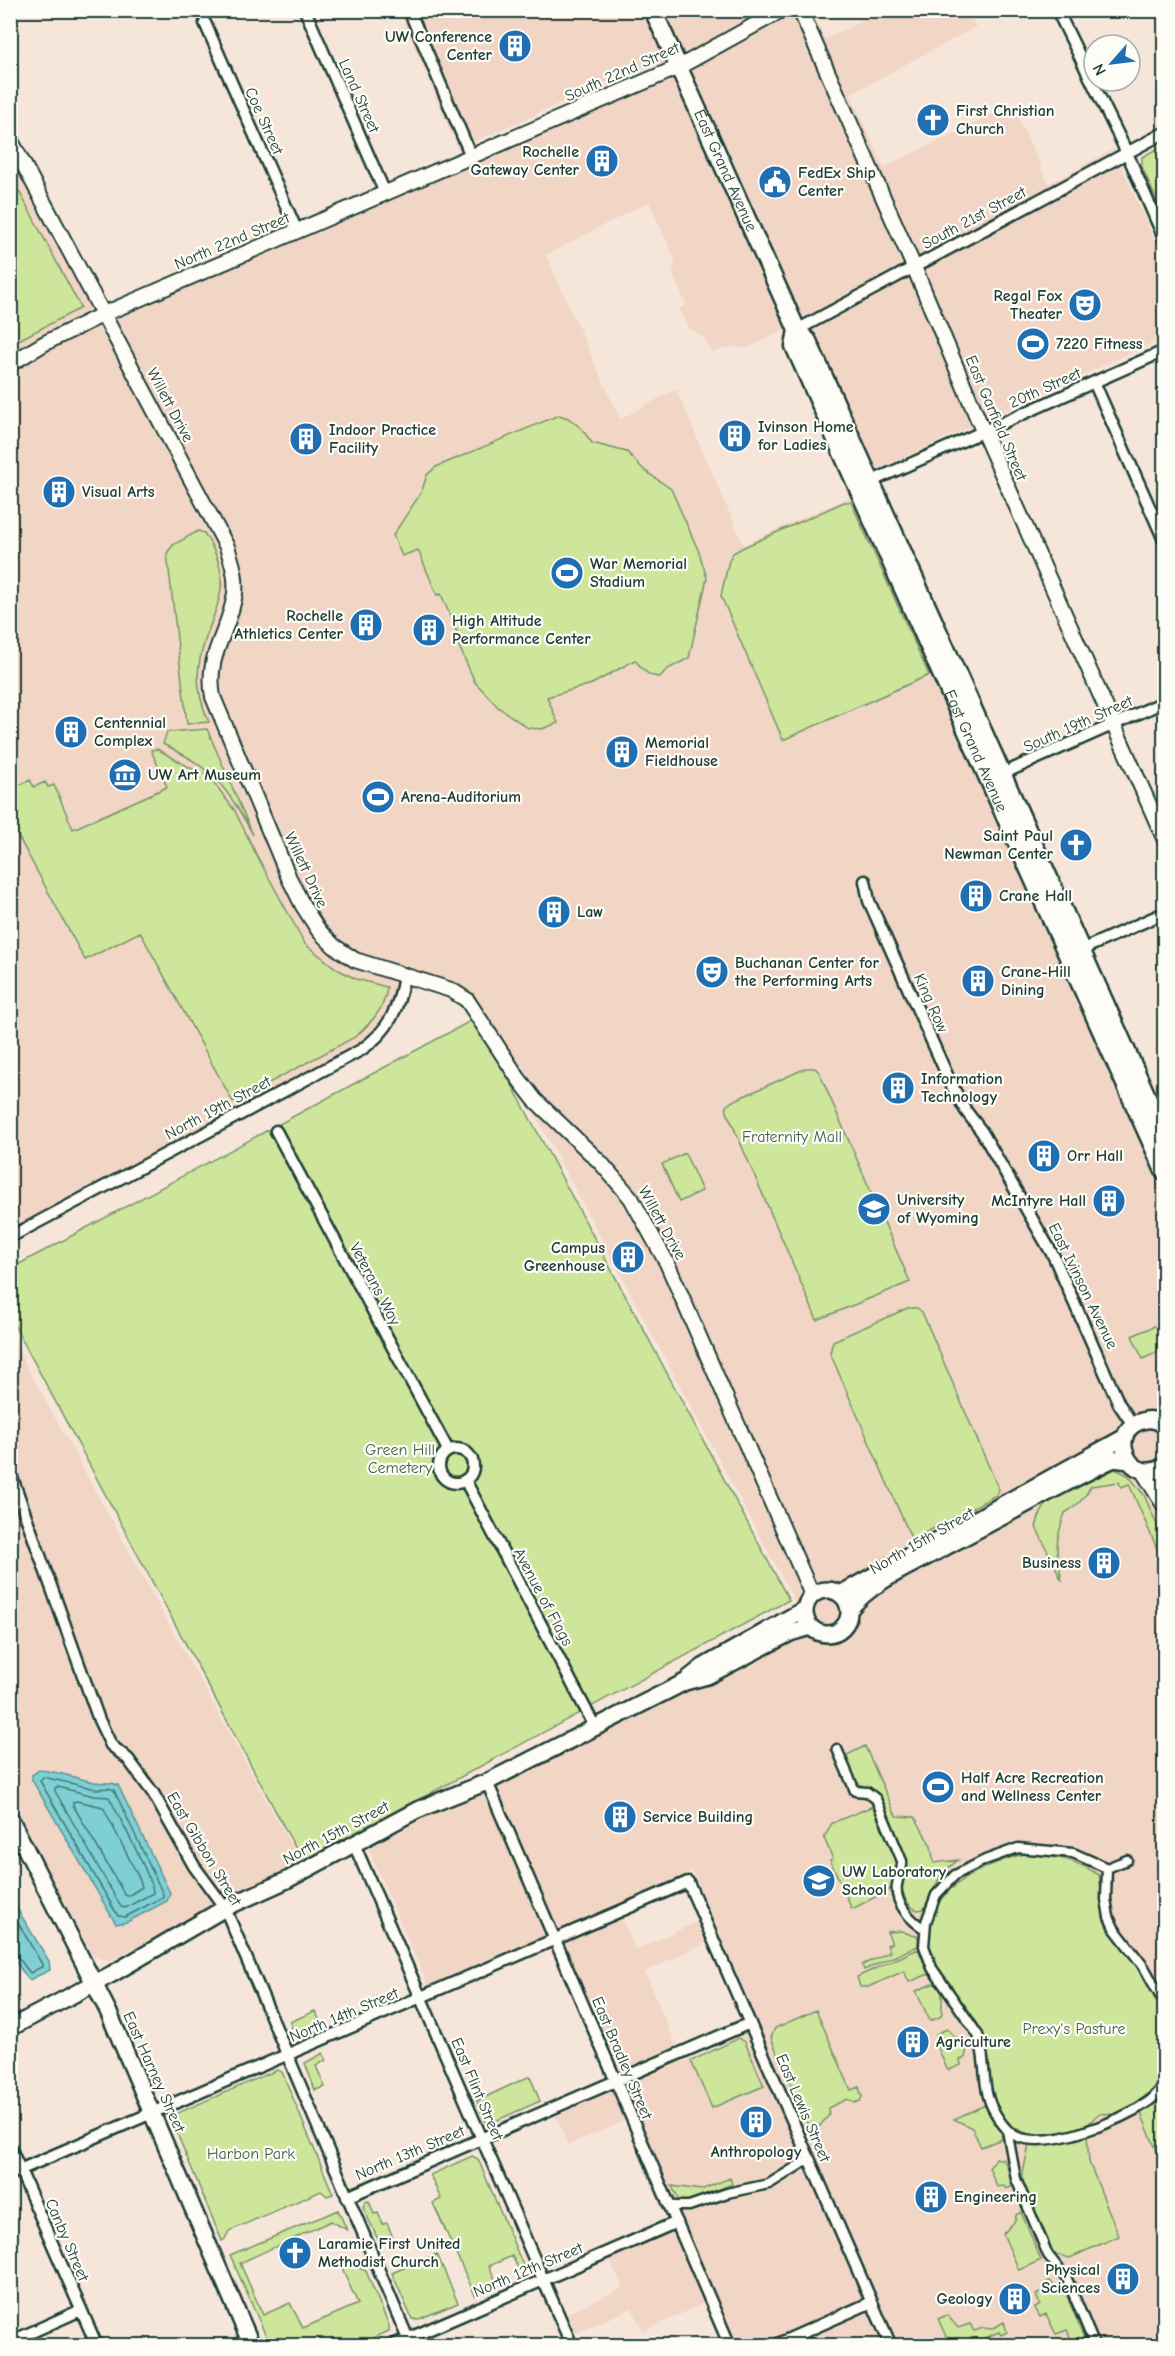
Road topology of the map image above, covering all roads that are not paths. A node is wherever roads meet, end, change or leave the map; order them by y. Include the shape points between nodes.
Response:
1 (305, 10) edge
2 (409, 10) edge
3 (653, 10) edge
4 (782, 10) edge
5 (800, 10) edge
6 (1057, 10) edge
7 (205, 23) dead end
8 (679, 67) junction
9 (1164, 133) edge
10 (10, 139) edge
11 (1127, 153) junction
12 (471, 156) junction
13 (385, 193) junction
14 (297, 231) junction
15 (1164, 238) edge
16 (914, 267) junction
17 (104, 314) junction
18 (797, 330) junction
19 (1164, 351) edge
20 (10, 364) edge
21 (1094, 382) junction
22 (983, 431) junction
23 (872, 481) junction
24 (1164, 540) edge
25 (1164, 702) edge
26 (1114, 724) junction
27 (1004, 773) junction
28 (1164, 838) edge
29 (865, 881) dead end
30 (1164, 913) edge
31 (1083, 949) junction
32 (404, 974) junction
33 (1160, 1112) edge
34 (276, 1131) dead end
35 (982, 1132) joint
36 (1164, 1134) edge
37 (1164, 1171) edge
38 (10, 1237) edge
39 (1164, 1425) edge
40 (1129, 1431) junction
41 (448, 1450) junction
42 (1129, 1461) junction
43 (1164, 1467) edge
44 (1142, 1470) junction
45 (10, 1472) edge
46 (465, 1480) junction
47 (1164, 1485) edge
48 (1014, 1504) junction
49 (1164, 1505) edge
50 (840, 1594) junction
51 (812, 1595) junction
52 (805, 1609) junction
53 (849, 1610) junction
54 (811, 1627) junction
55 (685, 1682) junction
56 (595, 1726) junction
57 (837, 1749) dead end
58 (487, 1782) junction
59 (10, 1818) edge
60 (354, 1844) junction
61 (1127, 1860) dead end
62 (1107, 1868) junction
63 (688, 1882) joint
64 (225, 1908) junction
65 (925, 1929) junction
66 (555, 1940) junction
67 (95, 1983) junction
68 (421, 1998) junction
69 (1164, 2003) edge
70 (750, 2023) junction
71 (10, 2028) edge
72 (287, 2055) junction
73 (616, 2081) junction
74 (1164, 2086) edge
75 (153, 2113) junction
76 (1007, 2130) junction
77 (482, 2139) junction
78 (10, 2147) edge
79 (809, 2158) junction
80 (15, 2172) edge
81 (347, 2197) junction
82 (670, 2205) junction
83 (677, 2222) junction
84 (543, 2280) junction
85 (872, 2302) junction
86 (81, 2310) junction
87 (10, 2342) edge
88 (410, 2342) edge
89 (1164, 2343) edge
90 (97, 2346) edge
91 (252, 2346) edge
92 (391, 2346) edge
93 (572, 2346) edge
94 (730, 2346) edge
95 (773, 2346) edge
96 (891, 2346) edge
97 (1095, 2346) edge
98 (1159, 2346) edge

1 - 13 street, Land Street
2 - 12 street
3 - 8 main road, East Grand Avenue
4 - 8 street, South 22nd Street
5 - 16 street, East Garfield Street
6 - 11 street
7 - 14 street, Coe Street
8 - 12 street, South 22nd Street
8 - 18 main road, East Grand Avenue
9 - 11 street, South 21st Street
10 - 17 street, Willett Drive
11 - 15 street
11 - 16 street, South 21st Street
12 - 13 street, North 22nd Street
13 - 14 street, North 22nd Street
14 - 17 street, North 22nd Street
16 - 18 street, South 21st Street
16 - 22 street, East Garfield Street
17 - 20 street, North 22nd Street
17 - 32 street, Willett Drive via 232,562 234,600 214,654 211,684 218,710 289,878 314,923 334,946 355,960
18 - 23 main road, East Grand Avenue via 808,341
18 - 37 main road, East Grand Avenue via 794,346
19 - 21 street, 20th Street
21 - 22 street, 20th Street
21 - 24 street
22 - 23 street, 20th Street
22 - 26 street, East Garfield Street
23 - 27 main road, East Grand Avenue
25 - 26 street, South 19th Street
26 - 27 street, South 19th Street
26 - 28 street, East Garfield Street
27 - 31 main road, East Grand Avenue
29 - 35 street, King Row via 869,901 952,1086
30 - 31 street
31 - 33 main road, East Grand Avenue
32 - 38 street, North 19th Street via 394,1014 379,1036 361,1050
32 - 51 street, Willett Drive via 451,990 467,1000 535,1100 601,1163 631,1198 667,1263
33 - 36 main road, East Grand Avenue
34 - 41 street, Veterans Way
35 - 40 street, East Ivinson Avenue via 1054,1257
39 - 40 main road via 1150,1420
40 - 42 main road via 1125,1453
40 - 48 main road
41 - 46 street via 458,1449 471,1457 473,1467
41 - 46 street via 439,1462 442,1476 450,1482
42 - 44 main road
42 - 48 main road via 1103,1464
43 - 44 main road
43 - 47 street
44 - 49 street
45 - 64 street, East Gibbon Street via 111,1745 153,1793 202,1879
46 - 56 street, Avenue of Flags
48 - 50 main road, North 15th Street
48 - 53 main road, North 15th Street via 900,1572 860,1598
50 - 51 main road, North 15th Street via 825,1589
50 - 53 main road
51 - 52 main road
52 - 54 main road
52 - 55 main road, North 15th Street via 703,1667
53 - 54 main road, North 15th Street via 847,1623 835,1633 820,1633
54 - 55 main road, North 15th Street via 789,1633 707,1676
55 - 56 main road, North 15th Street
56 - 58 main road, North 15th Street
57 - 65 street via 855,1791 867,1792 876,1799 902,1861 898,1894 909,1918
58 - 60 main road, North 15th Street via 417,1810
58 - 66 street, East Bradley Street
59 - 67 main road, East Harney Street
60 - 64 main road, North 15th Street
60 - 68 street, East Flint Street
61 - 62 street
62 - 65 street via 1073,1853 1018,1848 955,1875 936,1894
62 - 69 street via 1106,1899 1114,1928 1144,1967
63 - 66 street, North 14th Street
63 - 70 street, East Lewis Street
64 - 67 main road, North 15th Street
64 - 72 street, East Gibbon Street
65 - 76 street via 924,1946 932,1968 978,2035 988,2099
66 - 68 street, North 14th Street
66 - 73 street, East Bradley Street
67 - 71 main road, North 15th Street
67 - 75 main road, East Harney Street
68 - 72 street, North 14th Street
68 - 77 street, East Flint Street
70 - 73 street, North 13th Street
70 - 79 street, East Lewis Street
72 - 75 street, North 14th Street
72 - 81 street, East Gibbon Street
73 - 77 street, North 13th Street
73 - 82 street, East Bradley Street
74 - 76 street via 1138,2108 1082,2132 1042,2139 1018,2137
75 - 80 street, North 14th Street
75 - 91 main road, East Harney Street
76 - 97 street via 1014,2172 1026,2205 1050,2259 1067,2279
77 - 81 street, North 13th Street
77 - 84 street, East Flint Street
78 - 80 street, Canby Street
79 - 82 street via 769,2184 689,2206
79 - 85 street, East Lewis Street
80 - 86 street, Canby Street
81 - 88 street, East Gibbon Street
82 - 83 street, East Bradley Street
83 - 84 street, North 12th Street
83 - 94 street, East Bradley Street
84 - 88 street, North 12th Street
84 - 93 street, East Flint Street
85 - 95 street
85 - 96 street, East Lewis Street
86 - 87 street
86 - 90 street, Canby Street
88 - 92 street, North 12th Street
89 - 98 street

